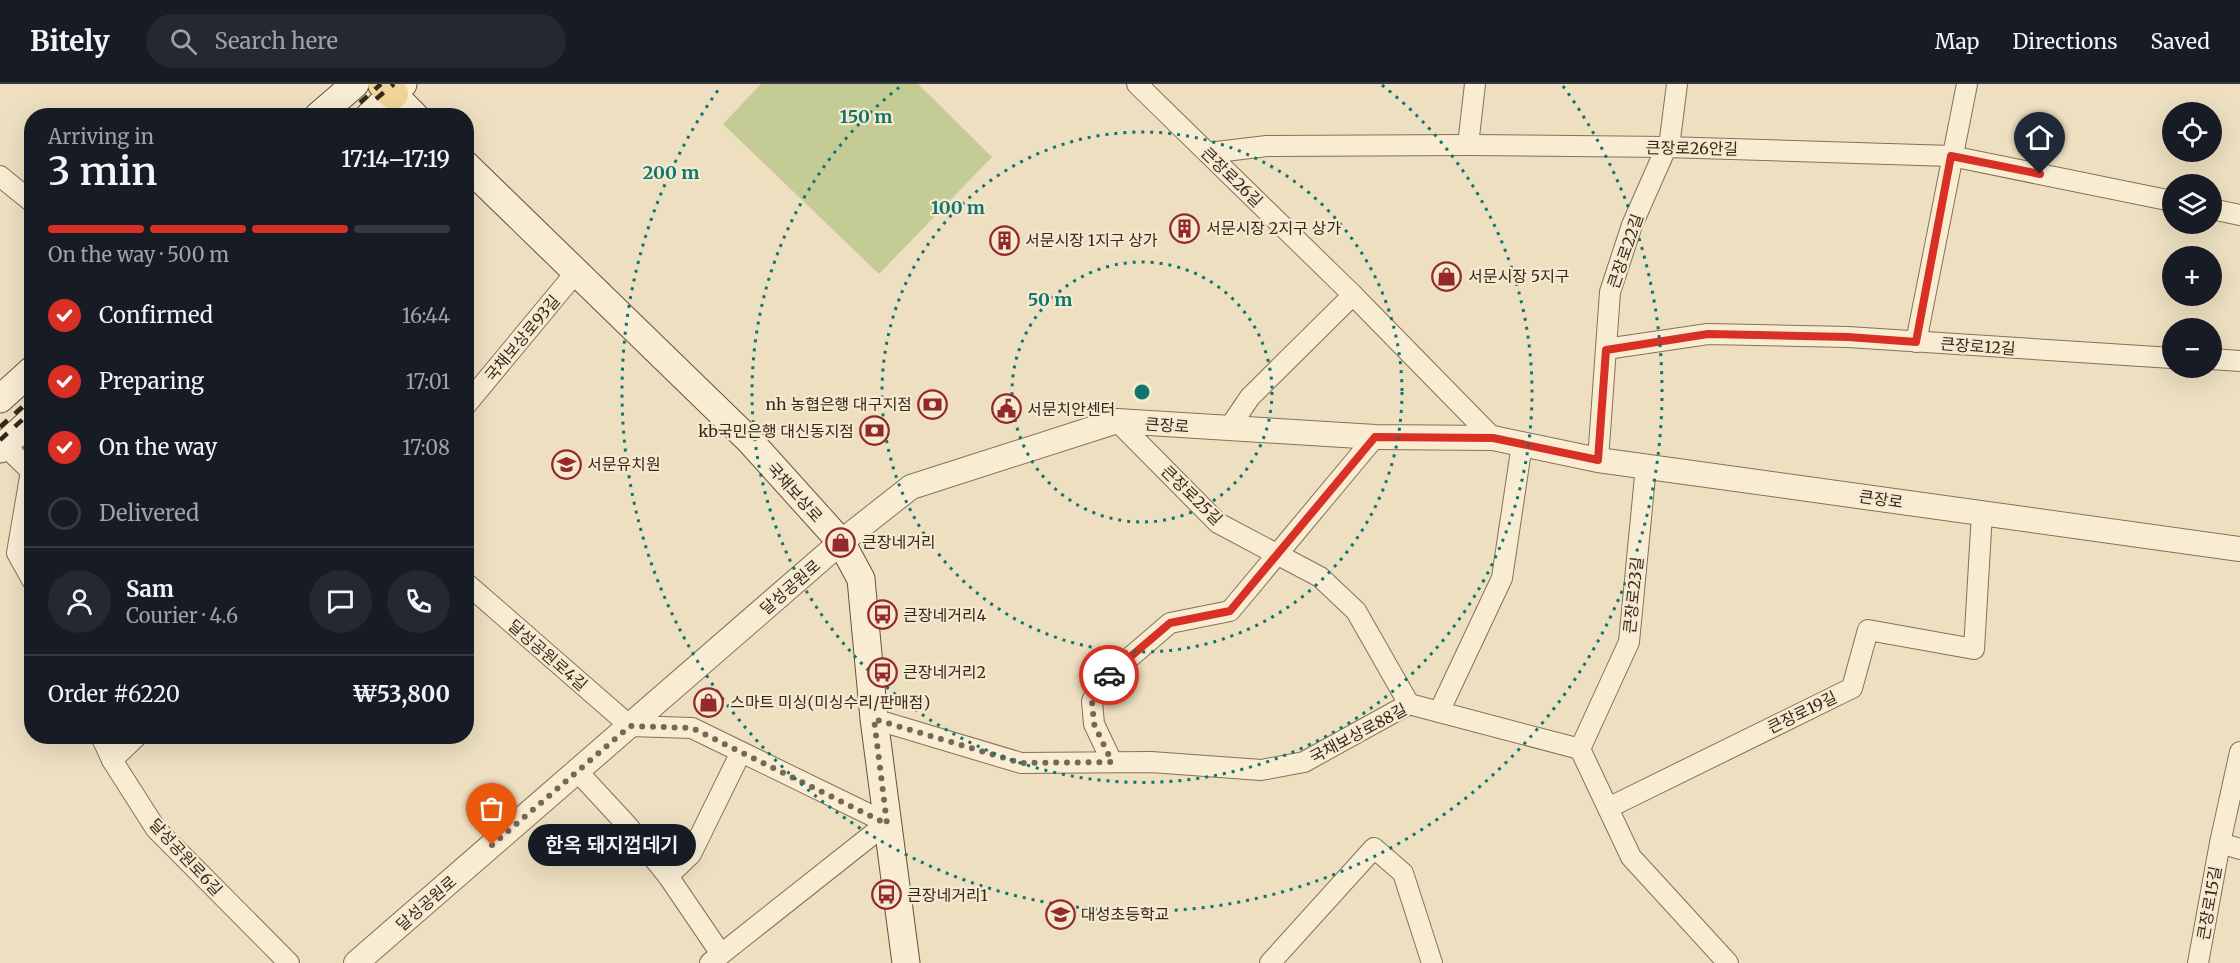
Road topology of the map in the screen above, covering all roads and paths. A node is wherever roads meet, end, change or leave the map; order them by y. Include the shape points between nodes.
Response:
1 (355, 84) edge
2 (1137, 84) edge
3 (1474, 84) edge
4 (1677, 84) edge
5 (1967, 84) edge
6 (393, 87) edge
7 (327, 108) edge
8 (376, 108) edge
9 (409, 108) edge
10 (1468, 145) junction
11 (1666, 147) junction
12 (1208, 153) junction
13 (1951, 156) junction
14 (474, 173) edge
15 (0, 176) edge
16 (24, 196) edge
17 (2162, 199) edge
18 (2222, 211) edge
19 (2240, 215) edge
20 (577, 271) junction
21 (1353, 295) junction
22 (1916, 342) junction
23 (1606, 350) junction
24 (2162, 356) edge
25 (2222, 360) edge
26 (2240, 361) edge
27 (24, 377) edge
28 (474, 395) edge
29 (0, 399) edge
30 (1117, 422) junction
31 (24, 427) edge
32 (1229, 428) junction
33 (1375, 437) junction
34 (1493, 438) junction
35 (1522, 444) junction
36 (2, 447) edge
37 (1598, 460) junction
38 (24, 465) edge
39 (1646, 466) junction
40 (24, 512) edge
41 (1982, 513) junction
42 (841, 542) junction
43 (2240, 549) edge
44 (1277, 554) junction
45 (24, 566) edge
46 (474, 590) edge
47 (1409, 704) junction
48 (1439, 712) junction
49 (874, 719) junction
50 (630, 726) junction
51 (105, 744) edge
52 (129, 744) edge
53 (1580, 749) junction
54 (741, 752) junction
55 (2240, 753) edge
56 (112, 759) junction
57 (1112, 762) junction
58 (578, 772) junction
59 (1608, 808) junction
60 (887, 824) junction
61 (2220, 843) junction
62 (2240, 849) edge
63 (668, 876) junction
64 (715, 959) edge
65 (290, 963) edge
66 (356, 963) edge
67 (906, 963) edge
68 (1270, 963) edge
69 (1432, 963) edge
70 (1728, 963) edge
71 (2198, 963) edge

1 - 7 main road
2 - 12 street, 큰장로26길
3 - 10 street
4 - 11 street, 큰장로22길
5 - 13 street
6 - 8 main road
6 - 9 main road
10 - 11 street, 큰장로26안길
10 - 12 street, 큰장로26안길 via 1267,146
11 - 13 street, 큰장로26안길
11 - 23 street, 큰장로22길 via 1632,225 1610,292
12 - 21 street, 큰장로26길
13 - 17 street, 큰장로26안길
13 - 22 street
14 - 20 main road, 국채보상로
15 - 16 street
18 - 19 street
20 - 28 street, 국채보상로93길
20 - 42 main road, 국채보상로 via 749,441
21 - 32 street via 1250,397
21 - 34 street, 큰장로26길
22 - 23 street, 큰장로12길 via 1708,334
22 - 24 street, 큰장로12길
23 - 37 street, 큰장로22길
25 - 26 street
27 - 29 main road
30 - 32 street, 큰장로
30 - 42 street, 큰장로 via 911,487
30 - 44 street, 큰장로25길 via 1218,523
31 - 36 main road
32 - 33 street, 큰장로
33 - 34 street, 큰장로
33 - 44 street
34 - 35 street, 큰장로
35 - 37 street, 큰장로
35 - 48 street via 1502,578
36 - 38 street
37 - 39 street, 큰장로
39 - 41 street, 큰장로
39 - 53 street, 큰장로23길 via 1629,642
40 - 45 street via 17,554
41 - 43 street, 큰장로
41 - 59 street, 큰장로19길 via 1974,649 1868,630 1852,688
42 - 49 main road, 국채보상로 via 861,579
42 - 50 street, 달성공원로
44 - 47 street, 큰장로25길 via 1320,577 1356,611
44 - 57 street via 1230,611 1170,623 1106,678 1092,701 1094,724
46 - 50 street, 달성공원로4길
47 - 48 street, 국채보상로88길
47 - 57 street, 국채보상로88길 via 1304,762 1261,770
48 - 53 street, 국채보상로88길
49 - 57 street, 국채보상로88길 via 1021,763
49 - 60 main road, 국채보상로
50 - 54 street via 692,728
50 - 58 street, 달성공원로
51 - 56 street, 달성공원로6길
52 - 56 street
53 - 59 street
54 - 60 street
54 - 63 street via 691,854
55 - 61 street, 큰장로15길
56 - 65 street, 달성공원로6길 via 156,830
58 - 63 street
58 - 66 street, 달성공원로
59 - 70 street via 1631,857
60 - 64 street
60 - 67 main road, 국채보상로
61 - 62 street, 큰장로15길
61 - 71 street, 큰장로15길
63 - 64 street
68 - 69 street via 1374,848 1403,873

